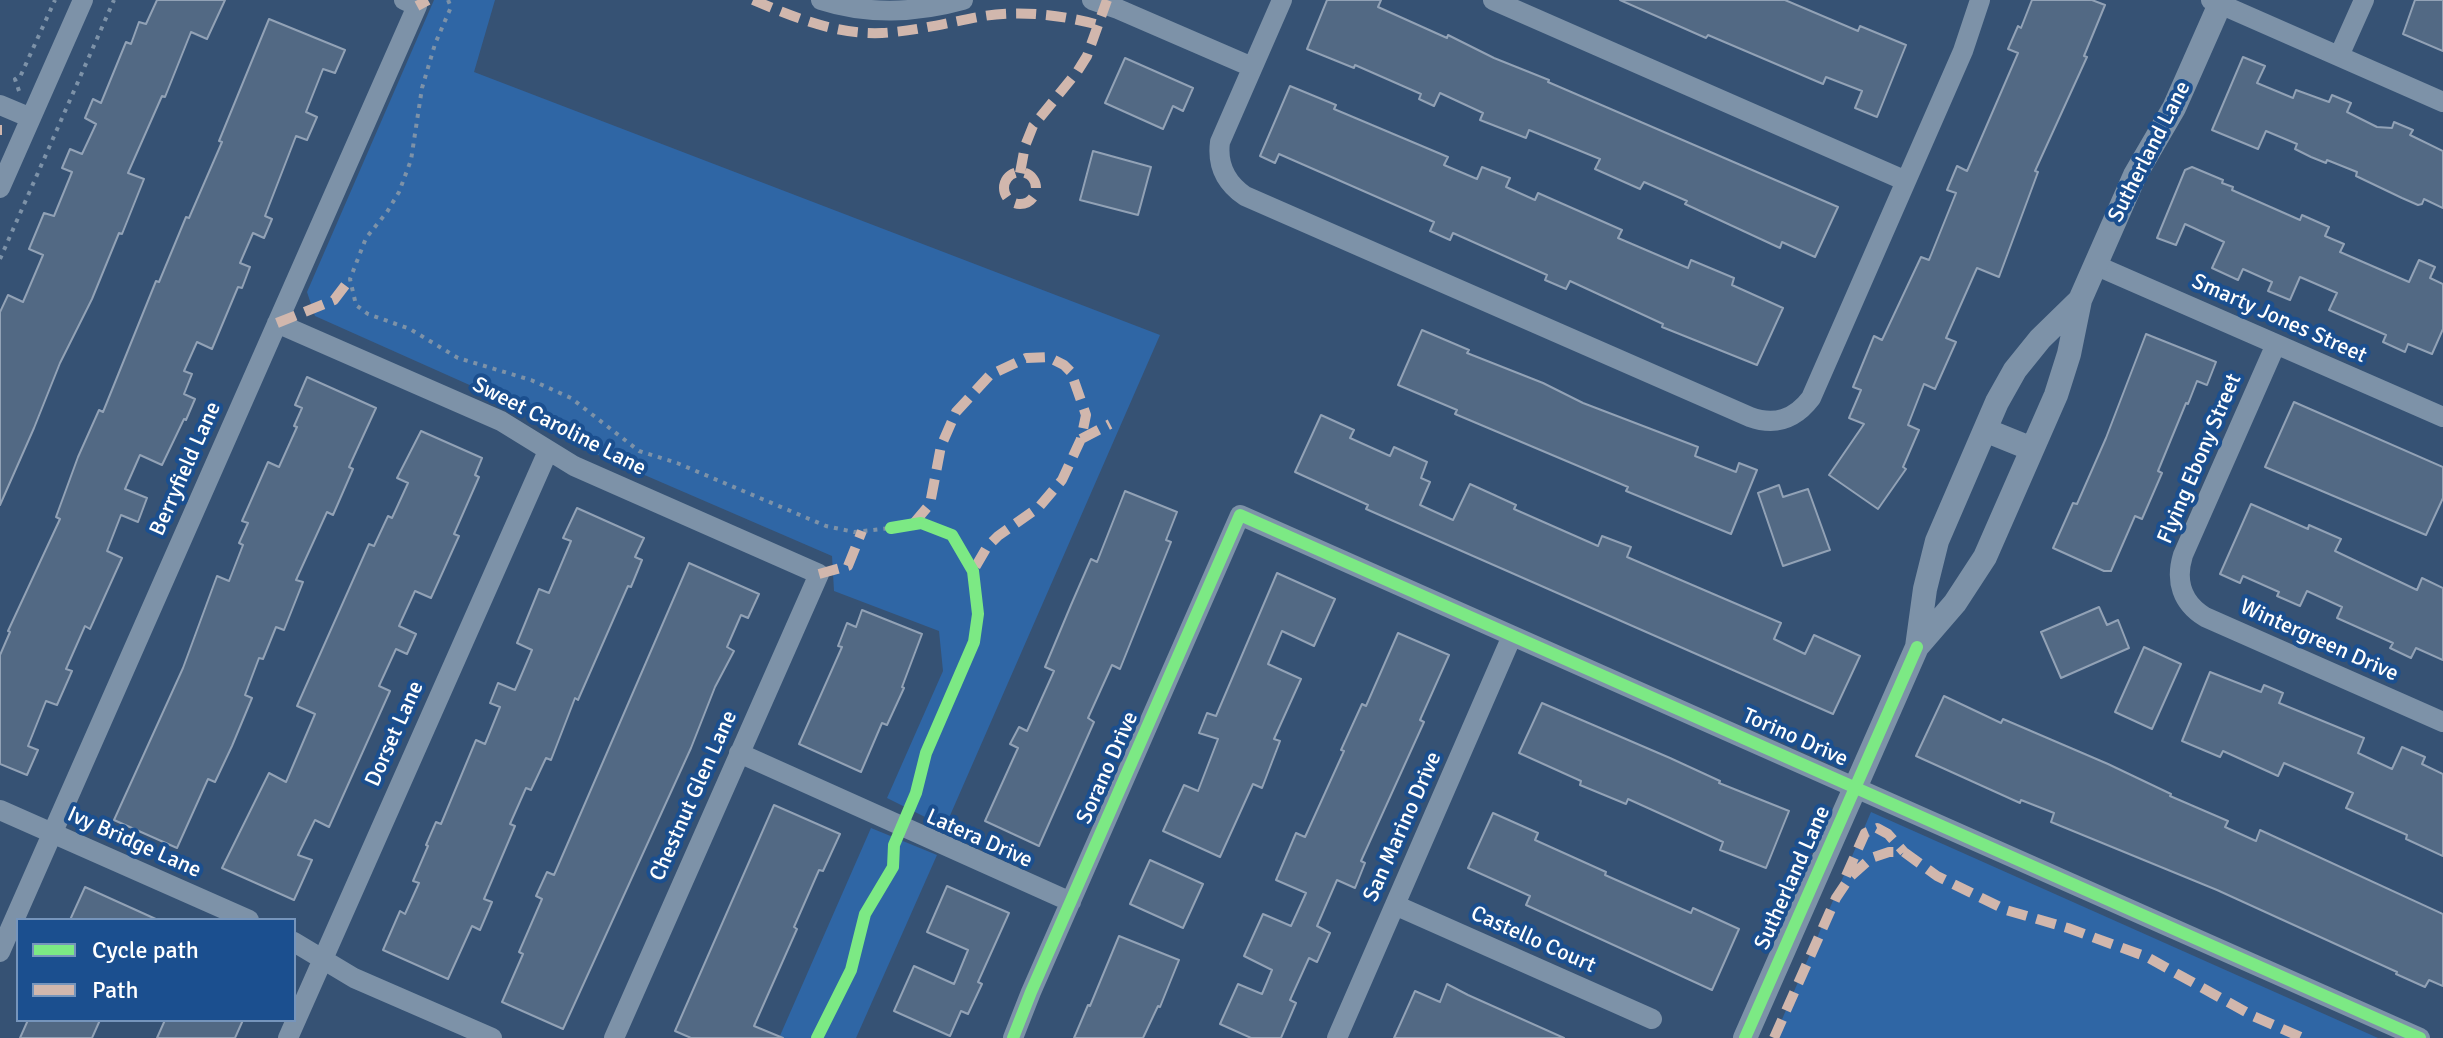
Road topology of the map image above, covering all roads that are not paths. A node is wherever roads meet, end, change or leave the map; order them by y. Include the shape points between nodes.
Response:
1 (83, 0) edge
2 (821, 0) edge
3 (963, 0) edge
4 (1092, 0) edge
5 (1282, 0) edge
6 (1493, 0) edge
7 (1980, 0) edge
8 (2364, 0) edge
9 (2216, 2) edge
10 (410, 3) edge
11 (916, 5) edge
12 (2339, 56) junction
13 (1252, 67) junction
14 (2443, 102) edge
15 (0, 105) edge
16 (31, 118) junction
17 (1906, 181) junction
18 (0, 188) edge
19 (2095, 265) junction
20 (2080, 300) junction
21 (277, 323) junction
22 (2276, 344) junction
23 (2443, 417) edge
24 (1985, 430) junction
25 (2032, 449) junction
26 (548, 451) junction
27 (1240, 515) joint
28 (819, 574) joint
29 (2183, 594) joint
30 (1512, 636) junction
31 (1917, 647) junction
32 (2443, 722) edge
33 (739, 753) junction
34 (1855, 787) junction
35 (0, 810) edge
36 (52, 833) junction
37 (1071, 902) junction
38 (1395, 905) junction
39 (244, 918) edge
40 (296, 943) edge
41 (0, 952) edge
42 (323, 960) junction
43 (1652, 1019) dead end
44 (296, 1020) edge
45 (492, 1038) edge
46 (614, 1038) edge
47 (1013, 1038) edge
48 (1337, 1038) edge
49 (1745, 1038) edge
50 (2420, 1038) edge

1 - 16 street
2 - 11 street via 867,10
3 - 11 street
4 - 13 street
5 - 13 street
6 - 17 street
7 - 17 street
8 - 12 street
9 - 12 street
9 - 19 street, Sutherland Lane via 2185,85 2135,175
10 - 21 street, Berryfield Lane
12 - 14 street
13 - 17 street via 1219,156 1233,187 1245,196 1769,422 1795,414 1811,398
15 - 16 street
16 - 18 street
19 - 20 street, Sutherland Lane
19 - 22 street, Smarty Jones Street
20 - 24 street, Sutherland Lane via 2015,370
20 - 25 street, Sutherland Lane via 2056,395
21 - 26 street, Sweet Caroline Lane via 501,421
21 - 36 street, Berryfield Lane
22 - 23 street, Smarty Jones Street
22 - 29 street, Flying Ebony Street via 2183,555
24 - 25 street
24 - 31 street, Sutherland Lane via 1937,541
25 - 31 street, Sutherland Lane via 1975,574
26 - 28 street, Sweet Caroline Lane
26 - 42 street, Dorset Lane
27 - 30 street, Torino Drive
27 - 37 street, Sorano Drive
28 - 33 street, Chestnut Glen Lane
29 - 32 street, Wintergreen Drive via 2205,617
30 - 34 street, Torino Drive
30 - 38 street, San Marino Drive
31 - 34 street, Sutherland Lane
33 - 37 street, Latera Drive
33 - 46 street, Chestnut Glen Lane
34 - 49 street, Sutherland Lane
34 - 50 street, Torino Drive
35 - 36 street, Ivy Bridge Lane
36 - 39 street, Ivy Bridge Lane
36 - 41 street, Berryfield Lane
37 - 47 street, Sorano Drive
38 - 43 street, Castello Court
38 - 48 street, San Marino Drive
40 - 42 street
42 - 44 street, Dorset Lane
42 - 45 street

